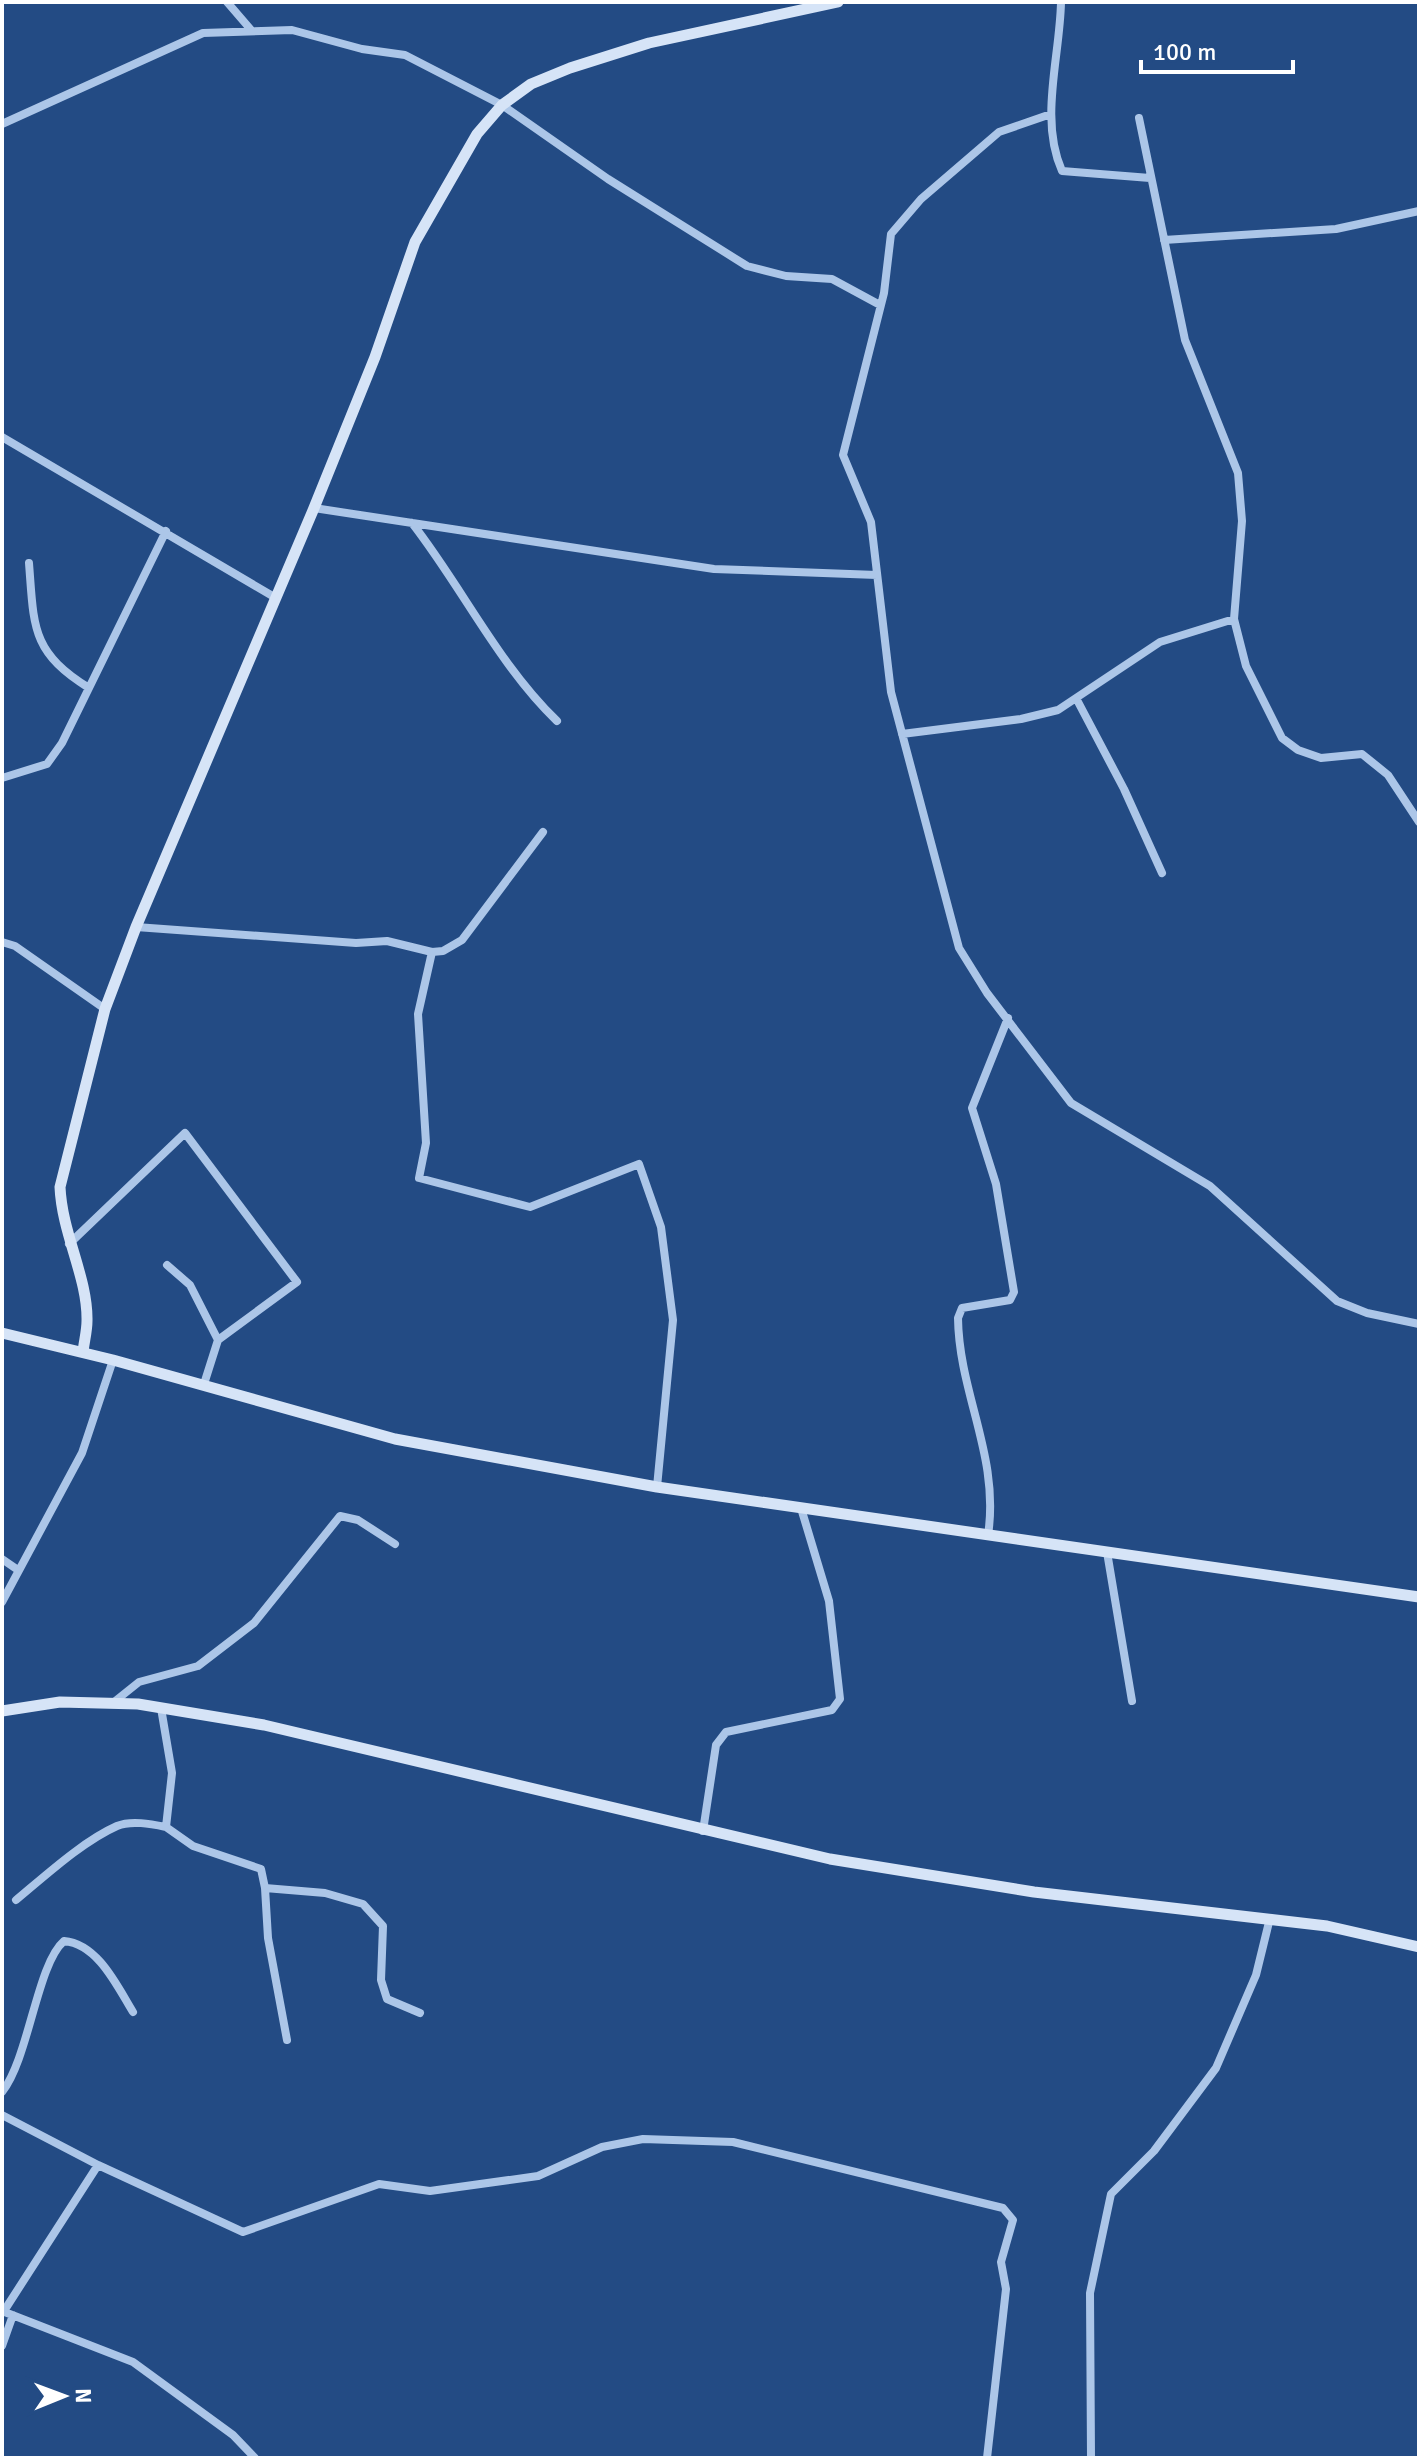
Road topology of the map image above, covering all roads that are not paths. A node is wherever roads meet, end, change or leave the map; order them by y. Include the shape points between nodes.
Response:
1 (227, 2) edge
2 (838, 2) edge
3 (1061, 2) edge
4 (786, 7) edge
5 (252, 31) junction
6 (502, 105) junction
7 (1051, 114) junction
8 (1139, 118) dead end
9 (2, 124) edge
10 (1150, 178) junction
11 (1419, 211) edge
12 (1164, 240) junction
13 (880, 305) junction
14 (2, 437) edge
15 (314, 508) junction
16 (411, 523) junction
17 (166, 531) junction
18 (29, 563) dead end
19 (877, 575) junction
20 (276, 598) junction
21 (1234, 619) junction
22 (89, 688) junction
23 (1076, 698) junction
24 (557, 721) dead end
25 (902, 734) junction
26 (2, 778) edge
27 (1419, 822) edge
28 (543, 832) dead end
29 (1162, 873) dead end
30 (136, 927) junction
31 (2, 942) edge
32 (432, 952) junction
33 (105, 1009) junction
34 (1008, 1018) junction
35 (69, 1245) junction
36 (167, 1265) dead end
37 (1419, 1324) edge
38 (2, 1333) edge
39 (218, 1340) junction
40 (83, 1352) junction
41 (113, 1360) junction
42 (204, 1384) junction
43 (657, 1487) junction
44 (801, 1508) junction
45 (988, 1535) junction
46 (395, 1544) dead end
47 (1107, 1552) junction
48 (2, 1559) edge
49 (18, 1570) junction
50 (1419, 1597) edge
51 (2, 1602) edge
52 (1132, 1701) dead end
53 (114, 1702) junction
54 (161, 1708) junction
55 (2, 1711) edge
56 (166, 1827) junction
57 (703, 1831) junction
58 (265, 1888) junction
59 (16, 1900) dead end
60 (1270, 1918) junction
61 (1419, 1947) edge
62 (133, 2012) dead end
63 (420, 2013) dead end
64 (287, 2040) dead end
65 (2, 2092) edge
66 (2, 2115) edge
67 (98, 2165) junction
68 (3, 2311) edge
69 (13, 2315) junction
70 (2, 2346) edge
71 (255, 2458) edge
72 (987, 2458) edge
73 (1091, 2458) edge

1 - 5 street
2 - 4 street
3 - 7 street
4 - 6 street via 583,64 531,84
5 - 6 street via 292,30 405,55
5 - 9 street via 203,33
6 - 13 street via 747,266 832,279
6 - 15 street via 477,134 415,242
7 - 10 street via 1053,151 1062,171
7 - 13 street via 999,132 921,199 891,234
8 - 10 street
10 - 12 street
11 - 12 street via 1336,229
12 - 21 street via 1185,340 1238,473 1242,521
13 - 19 street via 843,455 871,522
14 - 17 street
15 - 16 street
15 - 20 street
16 - 19 street via 714,569
16 - 24 street via 450,571 531,696
17 - 20 street
17 - 22 street
18 - 22 street via 38,637 61,671
19 - 25 street via 891,692
20 - 30 street
21 - 23 street via 1160,642
21 - 27 street via 1246,666 1282,738 1321,758 1362,754 1388,775
22 - 26 street via 47,764
23 - 25 street via 1058,710 1021,719
23 - 29 street
25 - 34 street via 959,948
28 - 32 street via 462,940
30 - 32 street via 387,941
30 - 33 street
31 - 33 street
32 - 43 street via 418,1014 426,1143 419,1178 530,1207 639,1164 661,1227 673,1320
33 - 35 street via 60,1187
34 - 37 street via 1071,1103 1210,1186 1337,1301
34 - 45 street via 972,1108 996,1184 1014,1292 999,1305 962,1308 958,1318 962,1365 992,1488
35 - 39 street via 185,1133 297,1282
35 - 40 street via 88,1320
36 - 39 street via 190,1285
38 - 40 street
39 - 42 street
40 - 41 street
41 - 42 street
41 - 49 street via 82,1453
42 - 43 street via 395,1439
43 - 44 street
44 - 45 street
44 - 57 street via 829,1601 840,1699 832,1710 726,1732 716,1745
45 - 47 street
46 - 53 street via 358,1520 340,1516 254,1623 198,1666 139,1682
47 - 50 street
47 - 52 street
48 - 49 street
49 - 51 street
53 - 54 street
53 - 55 street via 60,1702
54 - 56 street via 172,1773
54 - 57 street via 264,1725
56 - 58 street via 193,1846 261,1869
56 - 59 street via 118,1826
57 - 60 street via 916,1875
58 - 63 street via 325,1893 363,1904 383,1926 381,1980 387,1999
58 - 64 street via 268,1938
60 - 61 street
60 - 73 street via 1256,1975 1216,2068 1154,2151 1111,2194 1090,2293
62 - 65 street via 105,1967 84,1947 64,1941
66 - 67 street
67 - 68 street
67 - 72 street via 243,2232 379,2184 430,2191 538,2176 602,2147 643,2139 733,2142 1003,2208 1013,2220 1001,2262 1006,2289
68 - 69 street
69 - 70 street
69 - 71 street via 133,2362 233,2435

